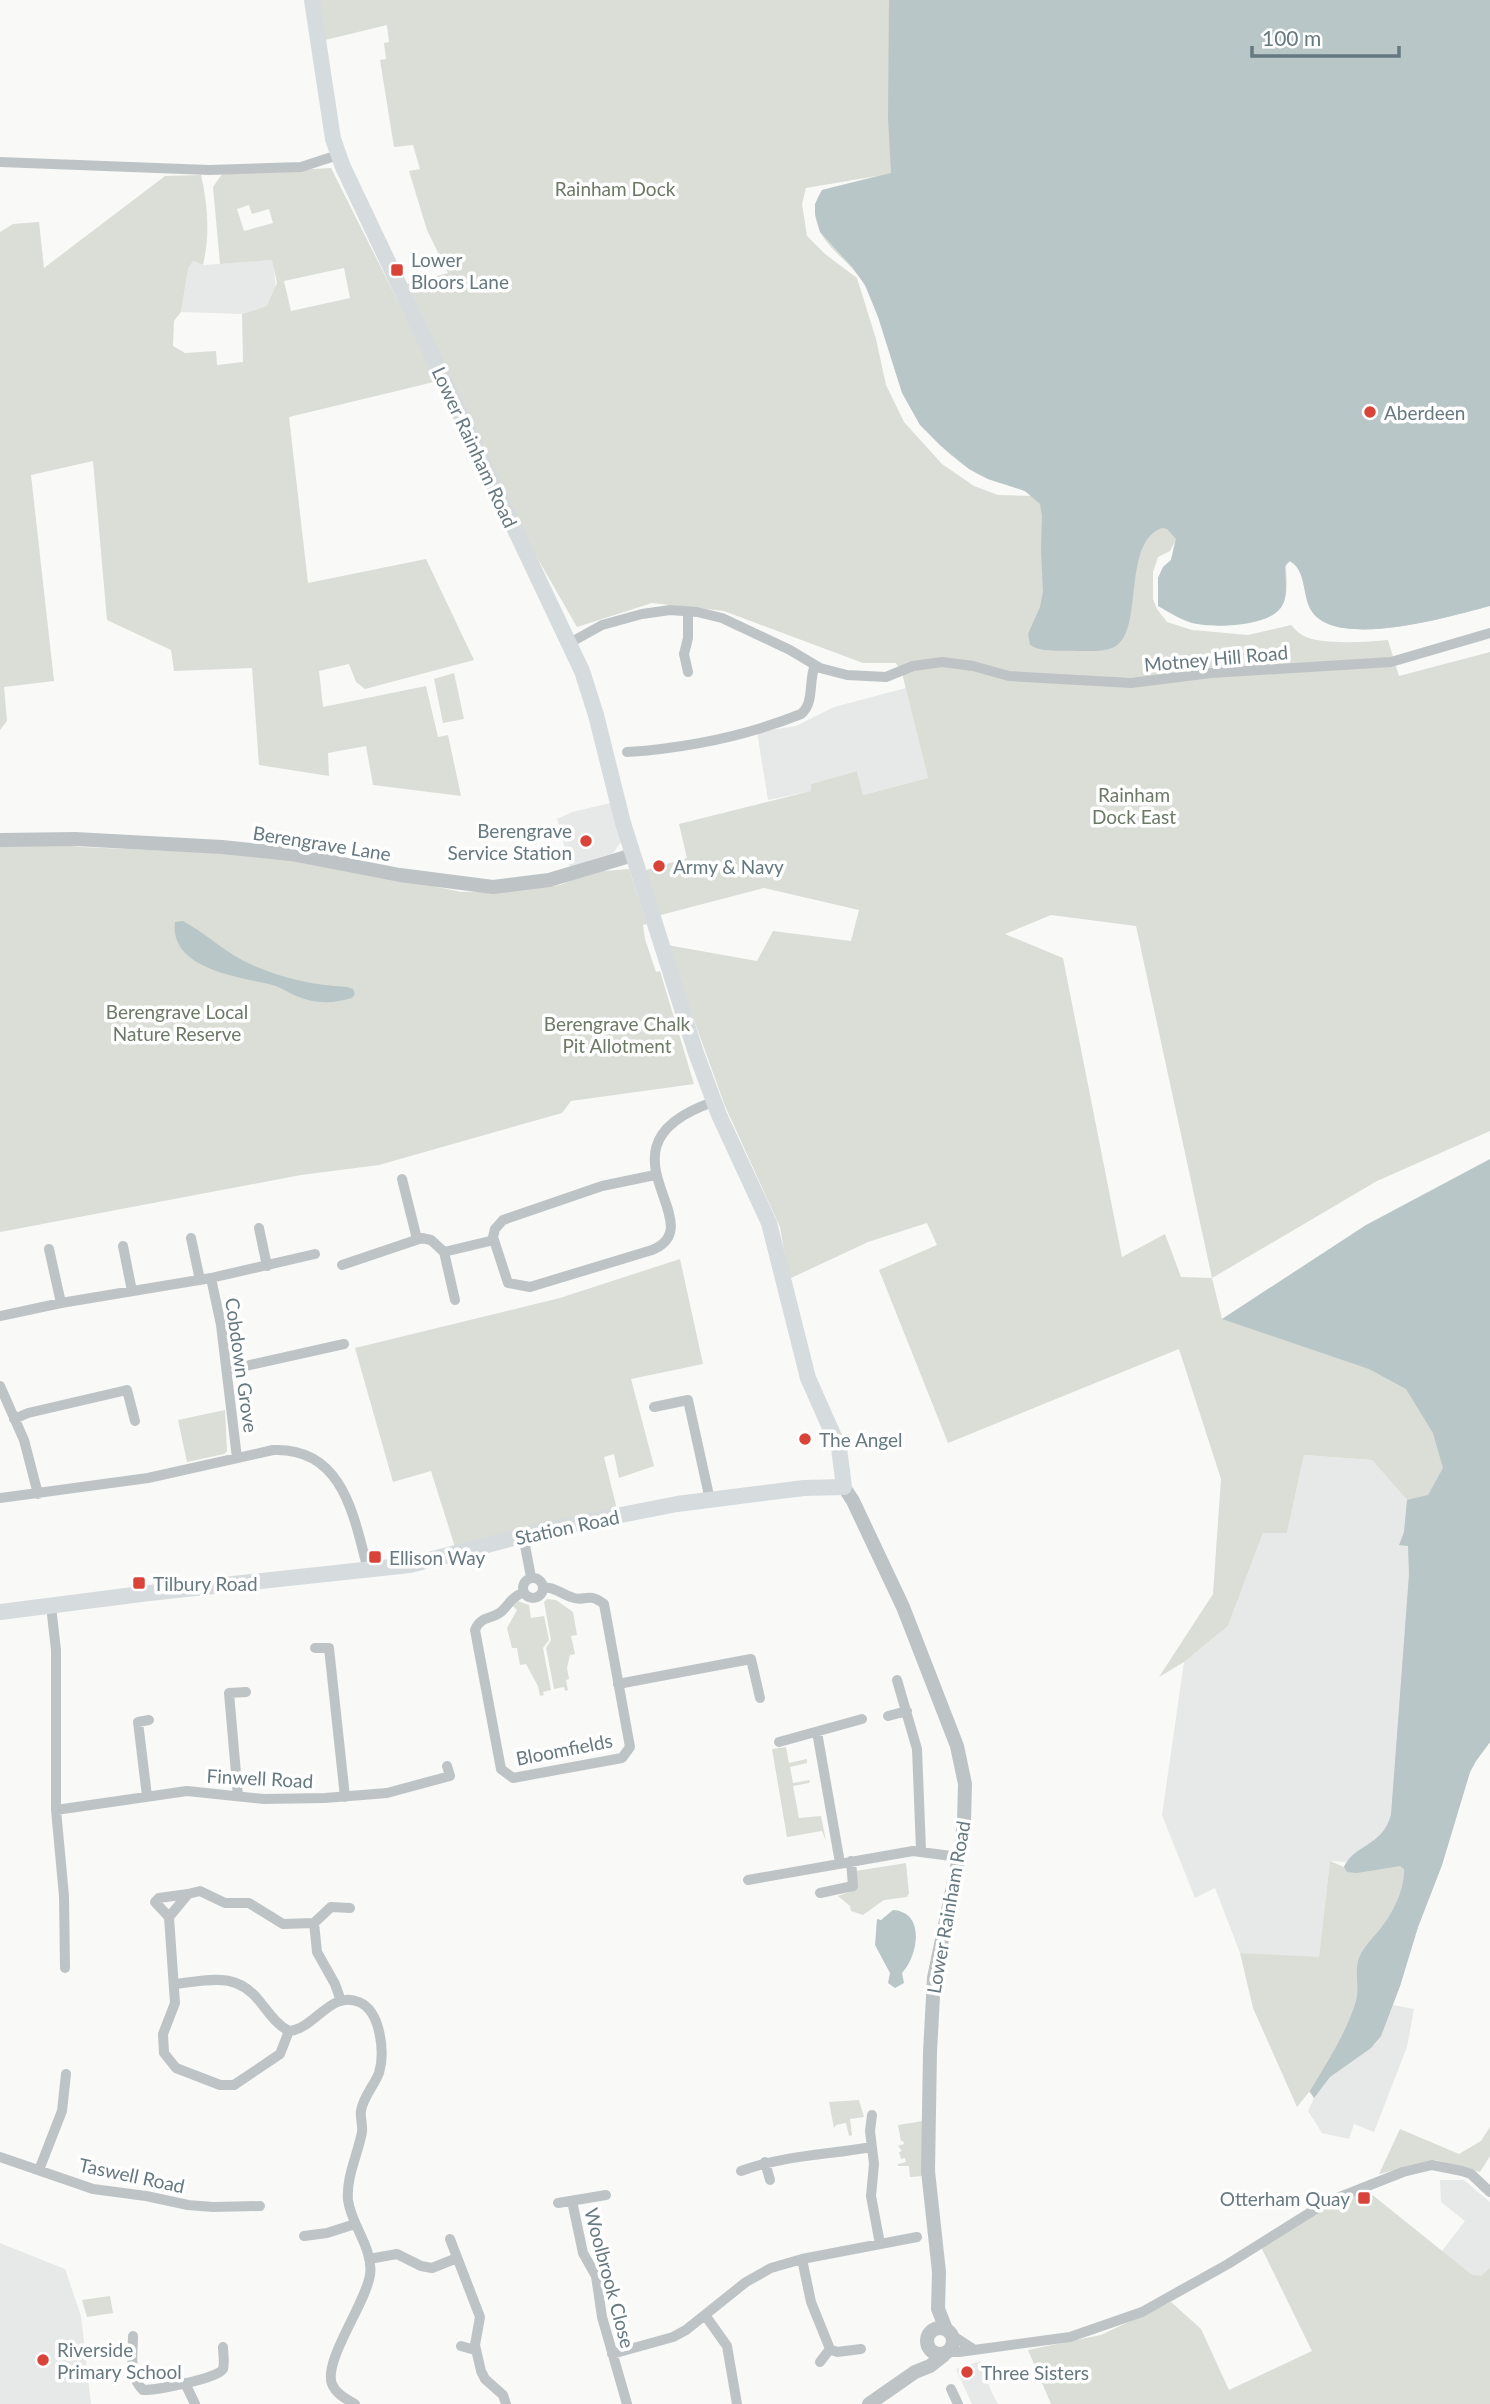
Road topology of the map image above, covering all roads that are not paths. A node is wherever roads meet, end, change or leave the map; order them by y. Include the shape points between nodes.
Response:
1 (312, 0) edge
2 (338, 155) junction
3 (0, 162) edge
4 (688, 612) junction
5 (1490, 633) edge
6 (567, 640) junction
7 (814, 665) junction
8 (688, 672) dead end
9 (627, 752) dead end
10 (0, 840) edge
11 (633, 855) junction
12 (713, 1102) junction
13 (655, 1175) junction
14 (401, 1179) dead end
15 (259, 1228) dead end
16 (191, 1238) dead end
17 (417, 1239) junction
18 (494, 1240) junction
19 (123, 1247) dead end
20 (444, 1252) junction
21 (315, 1254) dead end
22 (38, 1262) dead end
23 (341, 1265) dead end
24 (267, 1266) junction
25 (206, 1279) junction
26 (132, 1290) junction
27 (455, 1300) dead end
28 (61, 1303) junction
29 (0, 1316) edge
30 (344, 1343) dead end
31 (228, 1370) junction
32 (0, 1386) edge
33 (654, 1407) dead end
34 (15, 1419) junction
35 (135, 1421) dead end
36 (237, 1458) junction
37 (844, 1487) junction
38 (38, 1494) junction
39 (0, 1498) edge
40 (710, 1500) junction
41 (523, 1535) junction
42 (368, 1570) junction
43 (531, 1577) junction
44 (544, 1587) junction
45 (524, 1592) junction
46 (51, 1606) junction
47 (0, 1612) edge
48 (315, 1648) dead end
49 (897, 1680) dead end
50 (618, 1684) junction
51 (246, 1692) dead end
52 (760, 1698) dead end
53 (906, 1711) junction
54 (888, 1716) dead end
55 (862, 1719) dead end
56 (149, 1720) dead end
57 (817, 1732) junction
58 (779, 1742) dead end
59 (447, 1766) dead end
60 (147, 1796) junction
61 (238, 1796) junction
62 (345, 1797) junction
63 (56, 1810) junction
64 (921, 1850) junction
65 (959, 1857) junction
66 (845, 1862) junction
67 (748, 1880) dead end
68 (820, 1893) dead end
69 (188, 1894) junction
70 (350, 1908) dead end
71 (169, 1917) junction
72 (314, 1923) junction
73 (65, 1968) dead end
74 (175, 1984) junction
75 (341, 2001) junction
76 (289, 2031) junction
77 (66, 2074) dead end
78 (872, 2115) dead end
79 (872, 2147) junction
80 (0, 2157) edge
81 (765, 2162) junction
82 (39, 2170) junction
83 (740, 2171) dead end
84 (771, 2180) dead end
85 (1490, 2193) edge
86 (607, 2195) dead end
87 (572, 2201) junction
88 (558, 2203) dead end
89 (260, 2206) dead end
90 (355, 2224) junction
91 (304, 2236) dead end
92 (917, 2237) dead end
93 (450, 2239) dead end
94 (880, 2244) junction
95 (457, 2258) junction
96 (369, 2259) junction
97 (802, 2259) junction
98 (938, 2309) junction
99 (705, 2315) junction
100 (949, 2332) junction
101 (132, 2336) dead end
102 (928, 2338) junction
103 (461, 2346) dead end
104 (223, 2347) dead end
105 (830, 2349) junction
106 (861, 2349) dead end
107 (973, 2349) junction
108 (475, 2350) junction
109 (946, 2353) junction
110 (612, 2354) junction
111 (820, 2362) dead end
112 (915, 2372) junction
113 (185, 2383) junction
114 (951, 2389) dead end
115 (195, 2404) edge
116 (355, 2404) edge
117 (506, 2404) edge
118 (627, 2404) edge
119 (737, 2404) edge
120 (869, 2404) edge
121 (958, 2404) edge

1 - 2 main road, Lower Rainham Road
2 - 3 street via 301,167 209,170
2 - 6 main road, Lower Rainham Road
4 - 6 street, Motney Hill Road via 642,614
4 - 7 street, Motney Hill Road via 722,618
4 - 8 street via 684,654
5 - 7 street, Motney Hill Road via 1391,662 1211,673 1131,683 1009,676 942,662 913,666 886,677 841,674
6 - 11 main road, Lower Rainham Road via 596,715
7 - 9 street via 809,703 801,715 712,740
10 - 11 street, Berengrave Lane via 222,847 493,887 559,878
11 - 12 main road, Lower Rainham Road
12 - 13 street via 667,1127 657,1146
12 - 37 main road, Lower Rainham Road via 769,1223 808,1378 839,1448
13 - 18 street via 601,1186 503,1220 495,1229
13 - 18 street via 672,1223 668,1239 656,1249 530,1287 508,1283
14 - 17 street
15 - 24 street
16 - 25 street, Cobdown Grove
17 - 20 street via 431,1240
17 - 23 street
18 - 20 street
19 - 26 street
20 - 27 street
21 - 24 street
22 - 28 street via 50,1254
24 - 25 street
25 - 26 street
25 - 31 street, Cobdown Grove
26 - 28 street
28 - 29 street
30 - 31 street
31 - 36 street, Cobdown Grove
32 - 34 street
33 - 40 street via 688,1400
34 - 35 street via 127,1390
34 - 38 street
36 - 38 street via 199,1469
36 - 42 street via 283,1450 321,1465 345,1492
37 - 40 main road, Station Road
37 - 65 street, Lower Rainham Road via 887,1570 957,1746 965,1794
38 - 39 street
40 - 41 main road, Station Road
41 - 42 main road, Station Road via 410,1565
41 - 43 street
42 - 46 main road, Station Road
43 - 44 street, Bloomfields via 540,1579
43 - 45 street, Bloomfields via 524,1583
44 - 45 street, Bloomfields via 535,1598
44 - 50 street, Bloomfields via 559,1589 574,1599 593,1597 604,1604
45 - 50 street, Bloomfields via 500,1613 483,1618 475,1630 501,1769 506,1775 513,1778 622,1758 630,1746
46 - 47 main road, Station Road
46 - 63 street via 56,1650
48 - 62 street via 329,1648
49 - 53 street
50 - 52 street via 751,1659
51 - 61 street via 229,1693
53 - 54 street
53 - 64 street via 918,1756
55 - 57 street
56 - 60 street via 138,1722
57 - 58 street
57 - 66 street
59 - 62 street, Finwell Road via 450,1776 431,1782
60 - 61 street, Finwell Road via 187,1791
60 - 63 street, Finwell Road
61 - 62 street, Finwell Road via 284,1800
63 - 73 street
64 - 65 street
64 - 66 street
65 - 98 street, Lower Rainham Road via 938,1954 931,2025 928,2160
66 - 67 street
66 - 68 street via 853,1886
69 - 71 street
69 - 71 street via 155,1902
69 - 72 street via 200,1891 225,1903 249,1903 283,1924
70 - 72 street via 331,1907
71 - 74 street
72 - 75 street via 317,1952
74 - 76 street via 234,1980
74 - 76 street via 175,2003 163,2046 173,2065 188,2073 220,2085 234,2085 280,2054
75 - 76 street via 302,2028
75 - 90 street via 358,2001 367,2007 376,2019 380,2040 380,2069 361,2109 362,2130 349,2185
77 - 82 street via 62,2111
78 - 79 street
79 - 81 street
79 - 94 street via 872,2203
80 - 82 street, Taswell Road
81 - 83 street
81 - 84 street
82 - 89 street, Taswell Road via 93,2189 177,2204
85 - 107 street via 1462,2171 1432,2165 1403,2172 1327,2202 1142,2312 1070,2336
86 - 87 street, Woolbrook Close
87 - 88 street, Woolbrook Close
87 - 110 street, Woolbrook Close via 583,2253 596,2276
90 - 91 street
90 - 96 street
92 - 94 street
93 - 95 street
94 - 97 street
95 - 96 street via 432,2268 397,2254
95 - 108 street via 481,2317
96 - 116 street via 368,2285 330,2374 339,2394
97 - 99 street via 753,2277
97 - 105 street via 811,2302
98 - 100 street, Lower Rainham Road
98 - 102 street, Lower Rainham Road via 930,2321
99 - 110 street via 673,2337
99 - 119 street via 727,2346
100 - 102 street via 937,2328
100 - 107 street
100 - 109 street via 953,2344
101 - 113 street via 136,2384 143,2390
102 - 109 street via 933,2353
102 - 112 street, Lower Rainham Road
103 - 108 street
104 - 113 street via 222,2371
105 - 106 street
105 - 111 street
107 - 109 street
108 - 117 street via 482,2376 501,2392
109 - 112 street
110 - 118 street, Woolbrook Close
112 - 120 street
113 - 115 street
114 - 121 street

